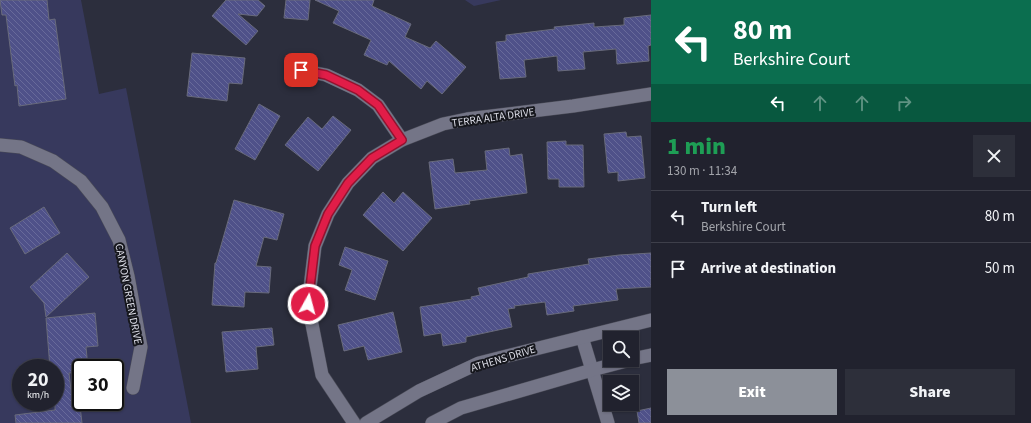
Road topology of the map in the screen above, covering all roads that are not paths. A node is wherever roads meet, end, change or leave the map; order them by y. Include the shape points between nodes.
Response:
1 (301, 70) dead end
2 (651, 94) edge
3 (402, 140) junction
4 (0, 145) edge
5 (651, 320) edge
6 (582, 337) junction
7 (651, 355) edge
8 (639, 358) edge
9 (604, 367) edge
10 (592, 370) junction
11 (133, 388) dead end
12 (354, 423) edge
13 (366, 423) edge
14 (432, 423) edge
15 (608, 423) edge

1 - 3 street via 326,75 358,90 378,105
2 - 3 street, TERRA ALTA DRIVE via 467,119 442,124
3 - 12 street, TERRA ALTA DRIVE via 372,158 348,183 328,214 315,246 308,304 322,375
4 - 11 street, CANYON GREEN DRIVE via 21,147 54,161 81,181 102,207 119,240 141,346
5 - 6 street, ATHENS DRIVE
6 - 10 street
6 - 13 street, ATHENS DRIVE via 479,363 419,391
7 - 8 street
9 - 10 street
10 - 14 street via 461,408
10 - 15 street

